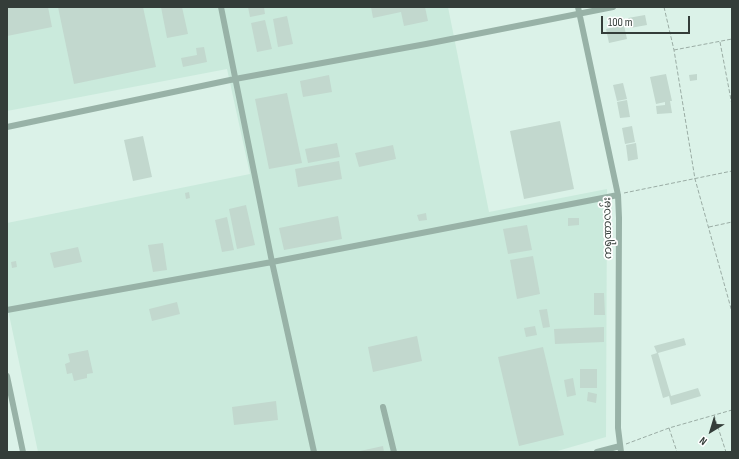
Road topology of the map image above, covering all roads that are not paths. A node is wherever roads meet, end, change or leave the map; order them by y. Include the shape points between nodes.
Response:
1 (221, 7) edge
2 (613, 7) edge
3 (579, 10) edge
4 (235, 79) junction
5 (7, 127) edge
6 (618, 195) junction
7 (272, 262) junction
8 (7, 310) edge
9 (7, 376) edge
10 (383, 407) dead end
11 (621, 449) edge
12 (23, 452) edge
13 (314, 452) edge
14 (394, 452) edge
15 (597, 452) edge

1 - 4 street
2 - 3 street
3 - 4 street via 426,44
3 - 6 street, ကရုဏာလမ်း
4 - 5 street
4 - 7 street
6 - 7 street
6 - 11 street, ကရုဏာလမ်း via 617,383
7 - 8 street
7 - 13 street
9 - 12 street
10 - 14 street
11 - 15 street

